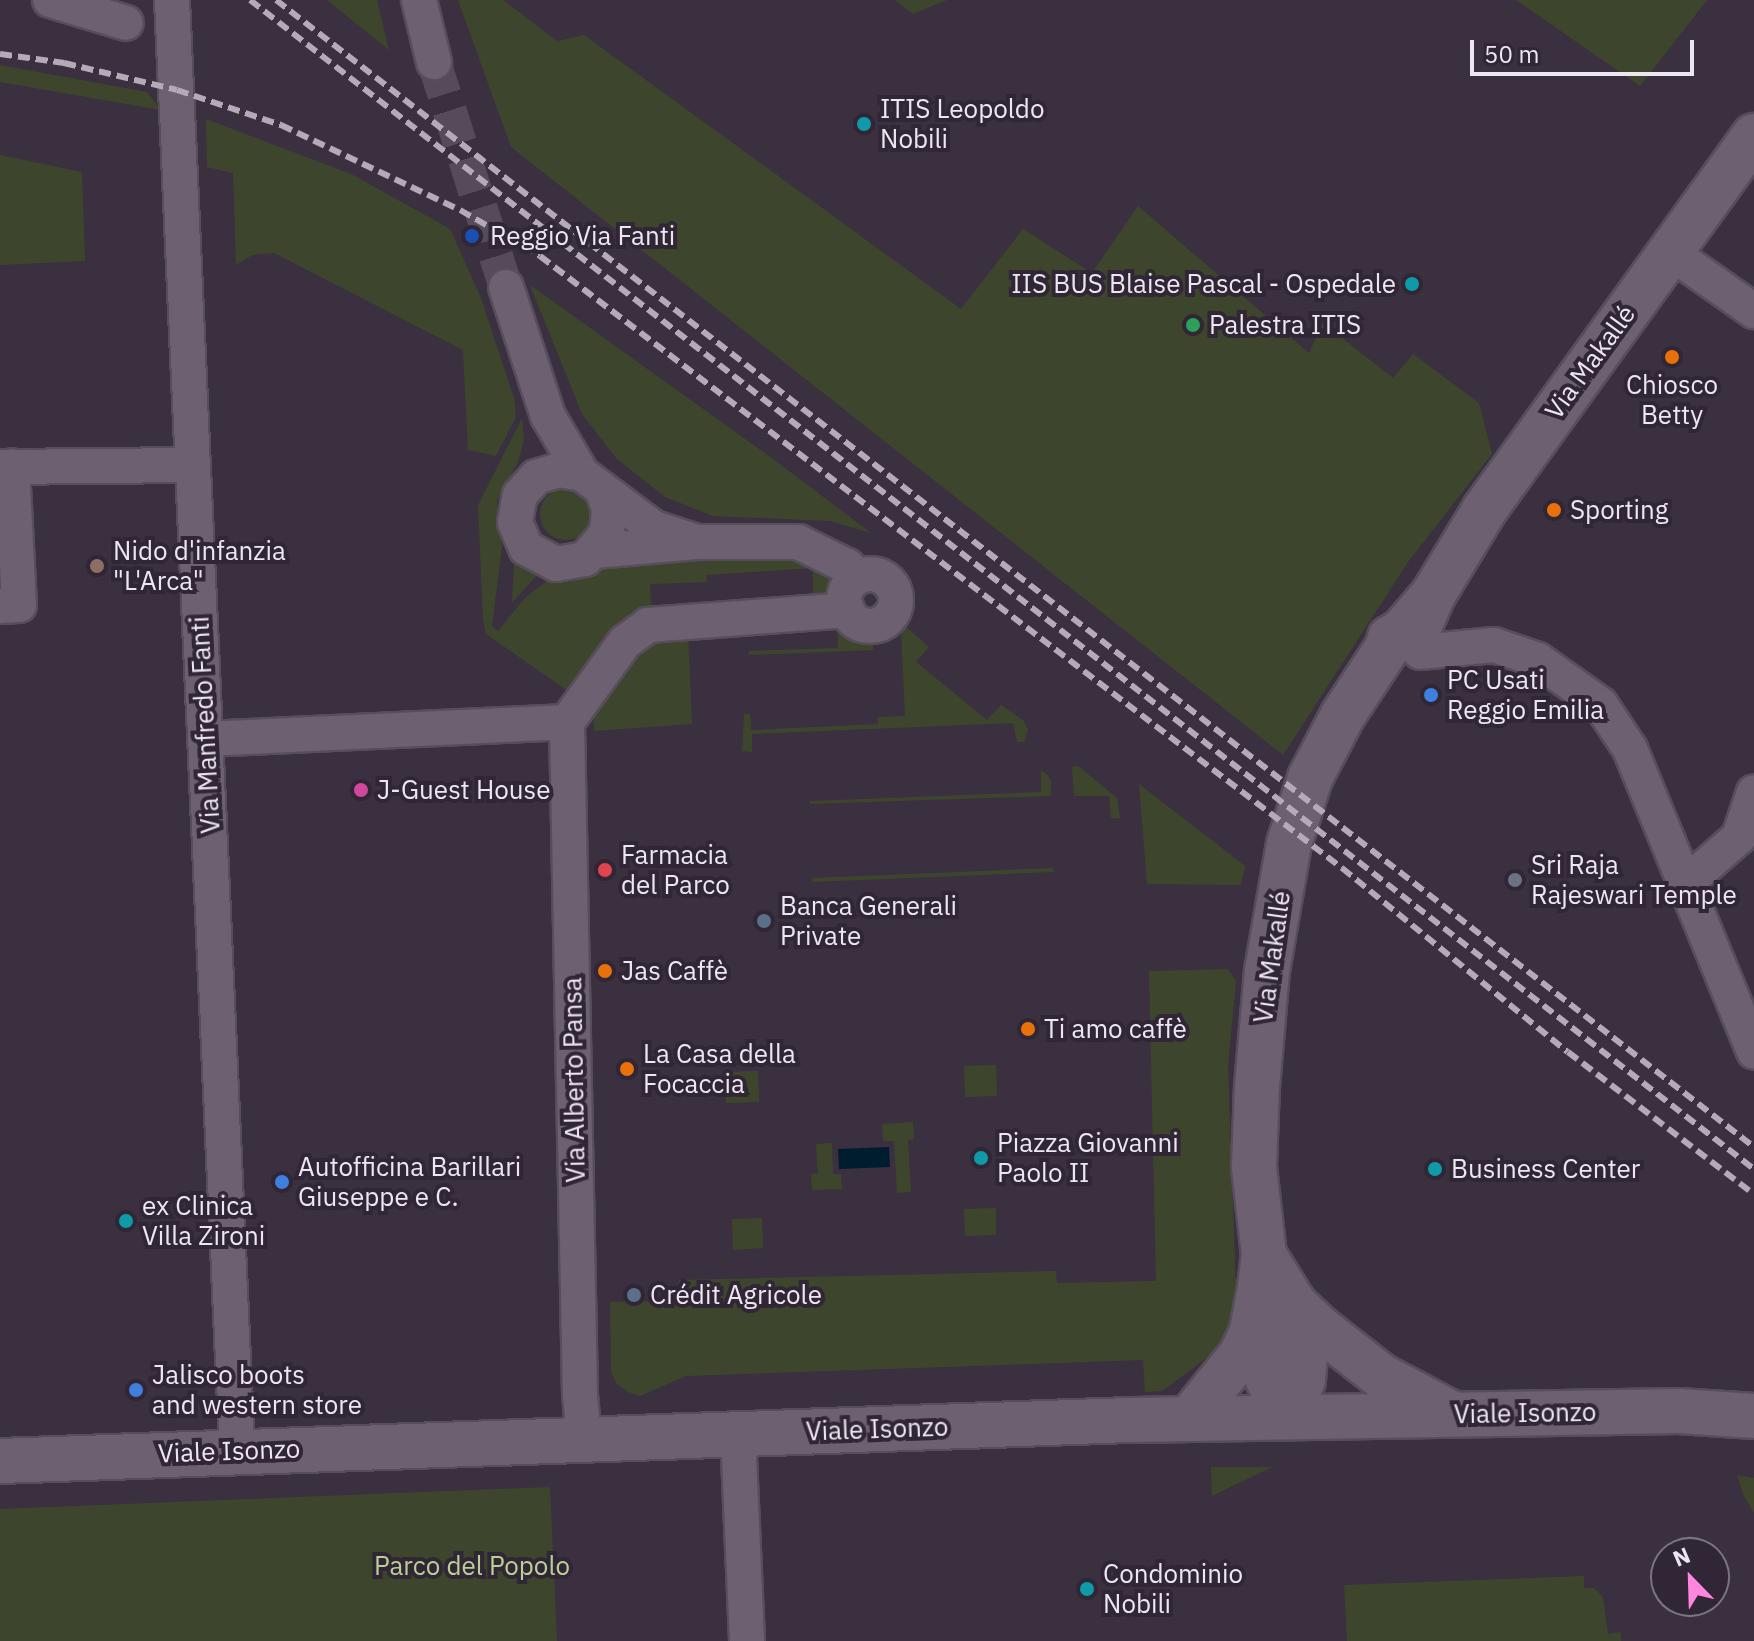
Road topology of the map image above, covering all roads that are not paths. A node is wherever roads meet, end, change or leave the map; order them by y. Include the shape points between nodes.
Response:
1 (50, 0) edge
2 (172, 0) edge
3 (419, 0) edge
4 (126, 23) dead end
5 (434, 62) tunnel mouth
6 (1754, 136) edge
7 (1670, 252) junction
8 (506, 287) tunnel mouth
9 (1754, 311) edge
10 (545, 408) junction
11 (192, 465) junction
12 (6, 466) edge
13 (536, 477) junction
14 (593, 483) junction
15 (697, 542) junction
16 (595, 551) junction
17 (858, 577) junction
18 (0, 606) edge
19 (847, 610) junction
20 (1398, 651) junction
21 (567, 722) junction
22 (207, 739) junction
23 (1754, 792) edge
24 (1684, 885) junction
25 (1754, 1052) edge
26 (1273, 1283) junction
27 (1454, 1415) junction
28 (1754, 1416) edge
29 (1287, 1417) junction
30 (1189, 1419) junction
31 (738, 1434) junction
32 (584, 1438) junction
33 (237, 1450) junction
34 (0, 1461) edge
35 (747, 1641) edge

1 - 4 street
2 - 11 street, Via Manfredo Fanti
3 - 5 street
6 - 7 main road, Via Makallé
7 - 9 street
7 - 20 main road, Via Makallé via 1522,456
8 - 10 street
10 - 13 street
10 - 14 street via 553,428
11 - 12 street
11 - 22 street, Via Manfredo Fanti
12 - 18 street via 19,605
13 - 14 street via 559,470
13 - 16 street via 515,510 518,536 526,548 556,564 574,563
14 - 15 street via 654,528
14 - 16 street via 610,521
15 - 16 street
15 - 17 street via 798,542
17 - 19 street via 847,588
17 - 19 street via 882,576 893,588 896,604 888,618 873,625 858,622
19 - 21 street via 648,625 634,633
20 - 24 street via 1494,645 1538,660 1601,705 1630,749
20 - 26 main road, Via Makallé via 1310,778 1289,844 1267,971 1254,1167
21 - 22 street
21 - 32 street, Via Alberto Pansa
22 - 33 street, Via Manfredo Fanti
23 - 24 street via 1739,837
24 - 25 street
26 - 27 main road via 1381,1376
26 - 29 main road, Via Makallé via 1268,1380
26 - 30 main road, Via Makallé via 1241,1355
27 - 28 main road, Viale Isonzo via 1679,1411
27 - 29 main road, Viale Isonzo
29 - 30 main road, Viale Isonzo
30 - 31 main road, Viale Isonzo
31 - 32 main road, Viale Isonzo
31 - 35 street
32 - 33 main road, Viale Isonzo
33 - 34 main road, Viale Isonzo

